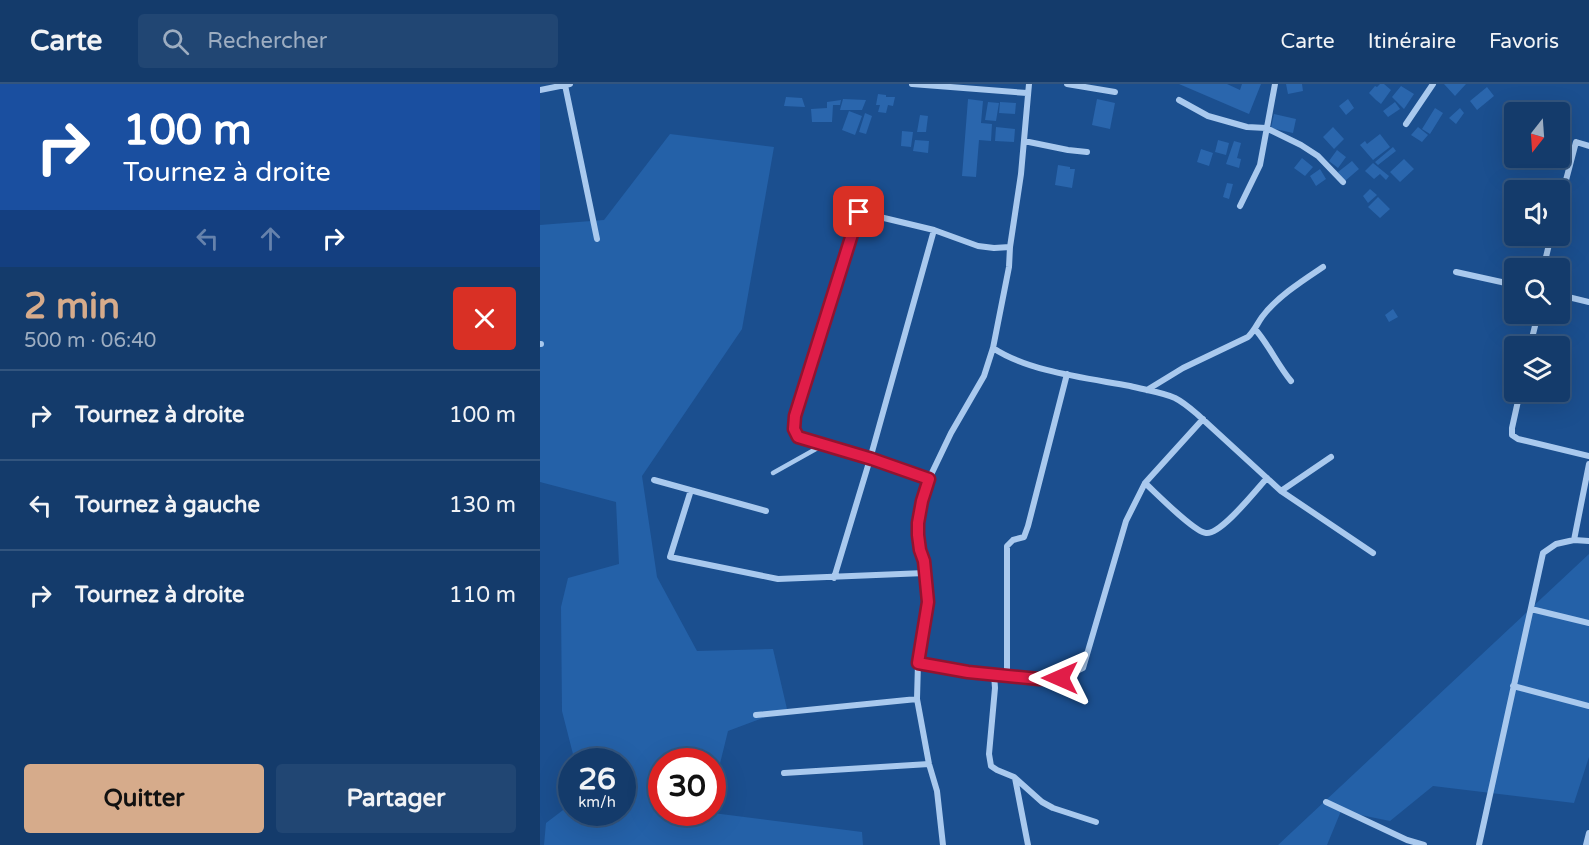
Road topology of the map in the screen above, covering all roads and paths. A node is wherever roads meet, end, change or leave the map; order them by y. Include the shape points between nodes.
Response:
1 (912, 84) edge
2 (1029, 84) edge
3 (1067, 84) edge
4 (1275, 84) edge
5 (1433, 84) edge
6 (568, 85) edge
7 (540, 90) edge
8 (1115, 92) dead end
9 (1027, 93) junction
10 (1179, 100) dead end
11 (1406, 124) dead end
12 (1266, 128) junction
13 (1024, 141) junction
14 (1589, 146) edge
15 (1087, 152) dead end
16 (1566, 180) edge
17 (1343, 182) dead end
18 (1240, 206) dead end
19 (934, 230) junction
20 (597, 239) dead end
21 (1010, 247) junction
22 (1323, 267) dead end
23 (1456, 272) dead end
24 (1504, 283) edge
25 (1570, 297) edge
26 (1589, 302) edge
27 (1255, 329) junction
28 (993, 348) junction
29 (1067, 374) junction
30 (1291, 381) dead end
31 (1146, 390) junction
32 (1518, 402) edge
33 (1203, 419) junction
34 (823, 445) junction
35 (1589, 456) edge
36 (1331, 457) dead end
37 (870, 459) junction
38 (1589, 464) edge
39 (773, 473) dead end
40 (1267, 478) junction
41 (929, 479) junction
42 (654, 480) dead end
43 (1145, 483) junction
44 (691, 490) junction
45 (1281, 490) junction
46 (766, 511) dead end
47 (1574, 540) junction
48 (1589, 541) edge
49 (1373, 553) dead end
50 (925, 573) junction
51 (834, 578) junction
52 (1530, 609) junction
53 (1589, 623) edge
54 (918, 663) junction
55 (994, 674) junction
56 (1007, 676) junction
57 (1513, 686) junction
58 (917, 699) junction
59 (1589, 706) edge
60 (756, 715) dead end
61 (930, 764) junction
62 (784, 772) dead end
63 (1014, 777) junction
64 (1326, 802) dead end
65 (1096, 822) dead end
66 (1589, 833) edge
67 (1405, 842) edge
68 (943, 845) edge
69 (1028, 845) edge
70 (1424, 845) edge
71 (1479, 845) edge
72 (1586, 845) edge

1 - 9 street
2 - 9 street
3 - 8 street
4 - 12 street
5 - 11 street
6 - 7 street
6 - 20 street
9 - 13 street
10 - 12 street via 1208,116
12 - 17 street via 1318,156
12 - 18 street via 1260,165
13 - 15 street
13 - 21 street
14 - 16 street via 1576,142
19 - 21 street via 978,246
19 - 34 street via 859,212 795,416 798,437
19 - 37 street
21 - 28 street
22 - 27 street via 1289,290
23 - 24 street
25 - 26 street
27 - 30 street
27 - 31 street via 1248,337
28 - 29 street via 1019,362
28 - 41 street via 984,376
29 - 31 street
29 - 56 street via 1028,526 1023,537 1007,546
31 - 33 street via 1173,397
32 - 35 street via 1512,435 1518,440
33 - 40 street
33 - 43 street
34 - 37 street
34 - 39 lane
36 - 45 street
37 - 41 street
37 - 51 street
38 - 47 street
40 - 43 street via 1216,531 1207,534 1191,526
40 - 45 street
41 - 50 street via 918,523
42 - 44 street
43 - 56 street via 1125,521 1083,668 1060,678
44 - 46 street
44 - 51 street via 670,557 777,579
45 - 49 street
47 - 48 street
47 - 52 street via 1556,544 1543,553
50 - 51 street
50 - 54 street via 928,602
52 - 53 street
52 - 57 street
54 - 55 street
54 - 58 street
55 - 56 street
55 - 63 street via 990,761 991,766
57 - 59 street
57 - 71 street
58 - 60 street
58 - 61 street
61 - 62 street
61 - 68 street
63 - 65 street via 1042,802
63 - 69 street
64 - 67 street
66 - 72 street
67 - 70 street

